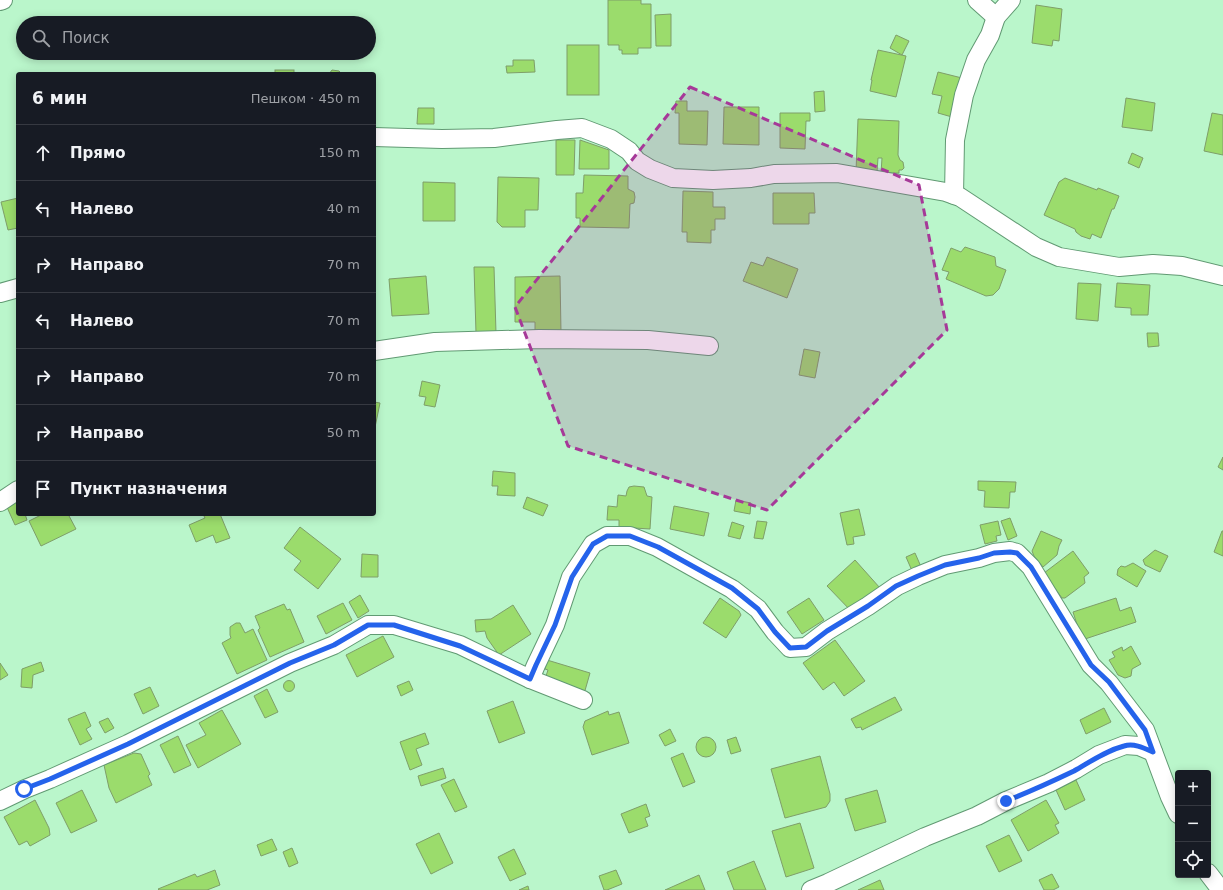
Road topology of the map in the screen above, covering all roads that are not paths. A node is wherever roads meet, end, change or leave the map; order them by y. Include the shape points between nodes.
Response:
1 (3, 0) edge
2 (978, 0) edge
3 (1011, 0) edge
4 (0, 1) edge
5 (996, 17) junction
6 (376, 137) edge
7 (954, 195) junction
8 (1223, 276) edge
9 (16, 289) edge
10 (0, 293) edge
11 (709, 346) dead end
12 (376, 351) edge
13 (16, 491) edge
14 (0, 502) edge
15 (530, 679) junction
16 (583, 700) dead end
17 (1153, 752) junction
18 (0, 801) edge
19 (1175, 808) edge
20 (1211, 877) edge
21 (811, 890) edge
22 (1221, 890) edge

1 - 4 street
2 - 5 street
3 - 5 street
5 - 7 street via 990,35 976,60 964,95 955,140
6 - 7 street via 494,138 582,128 611,139 629,151 637,161 673,178 713,180 774,174 837,173
7 - 8 street via 1036,247 1059,257 1119,267 1153,264 1182,266
9 - 10 street
11 - 12 street via 648,340 539,339 435,342
13 - 14 street
15 - 16 street
15 - 17 street via 555,625 572,577 593,544 607,536 630,536 658,547 732,588 758,609 790,648 806,647 896,586 918,576 945,565 994,553 1010,552 1017,553 1031,567 1091,665 1109,682 1145,730
15 - 18 street via 460,646 394,625 368,625 334,645 290,663 128,744
17 - 19 street
17 - 21 street via 1139,746 1125,745 1099,755 1049,783
20 - 22 street

